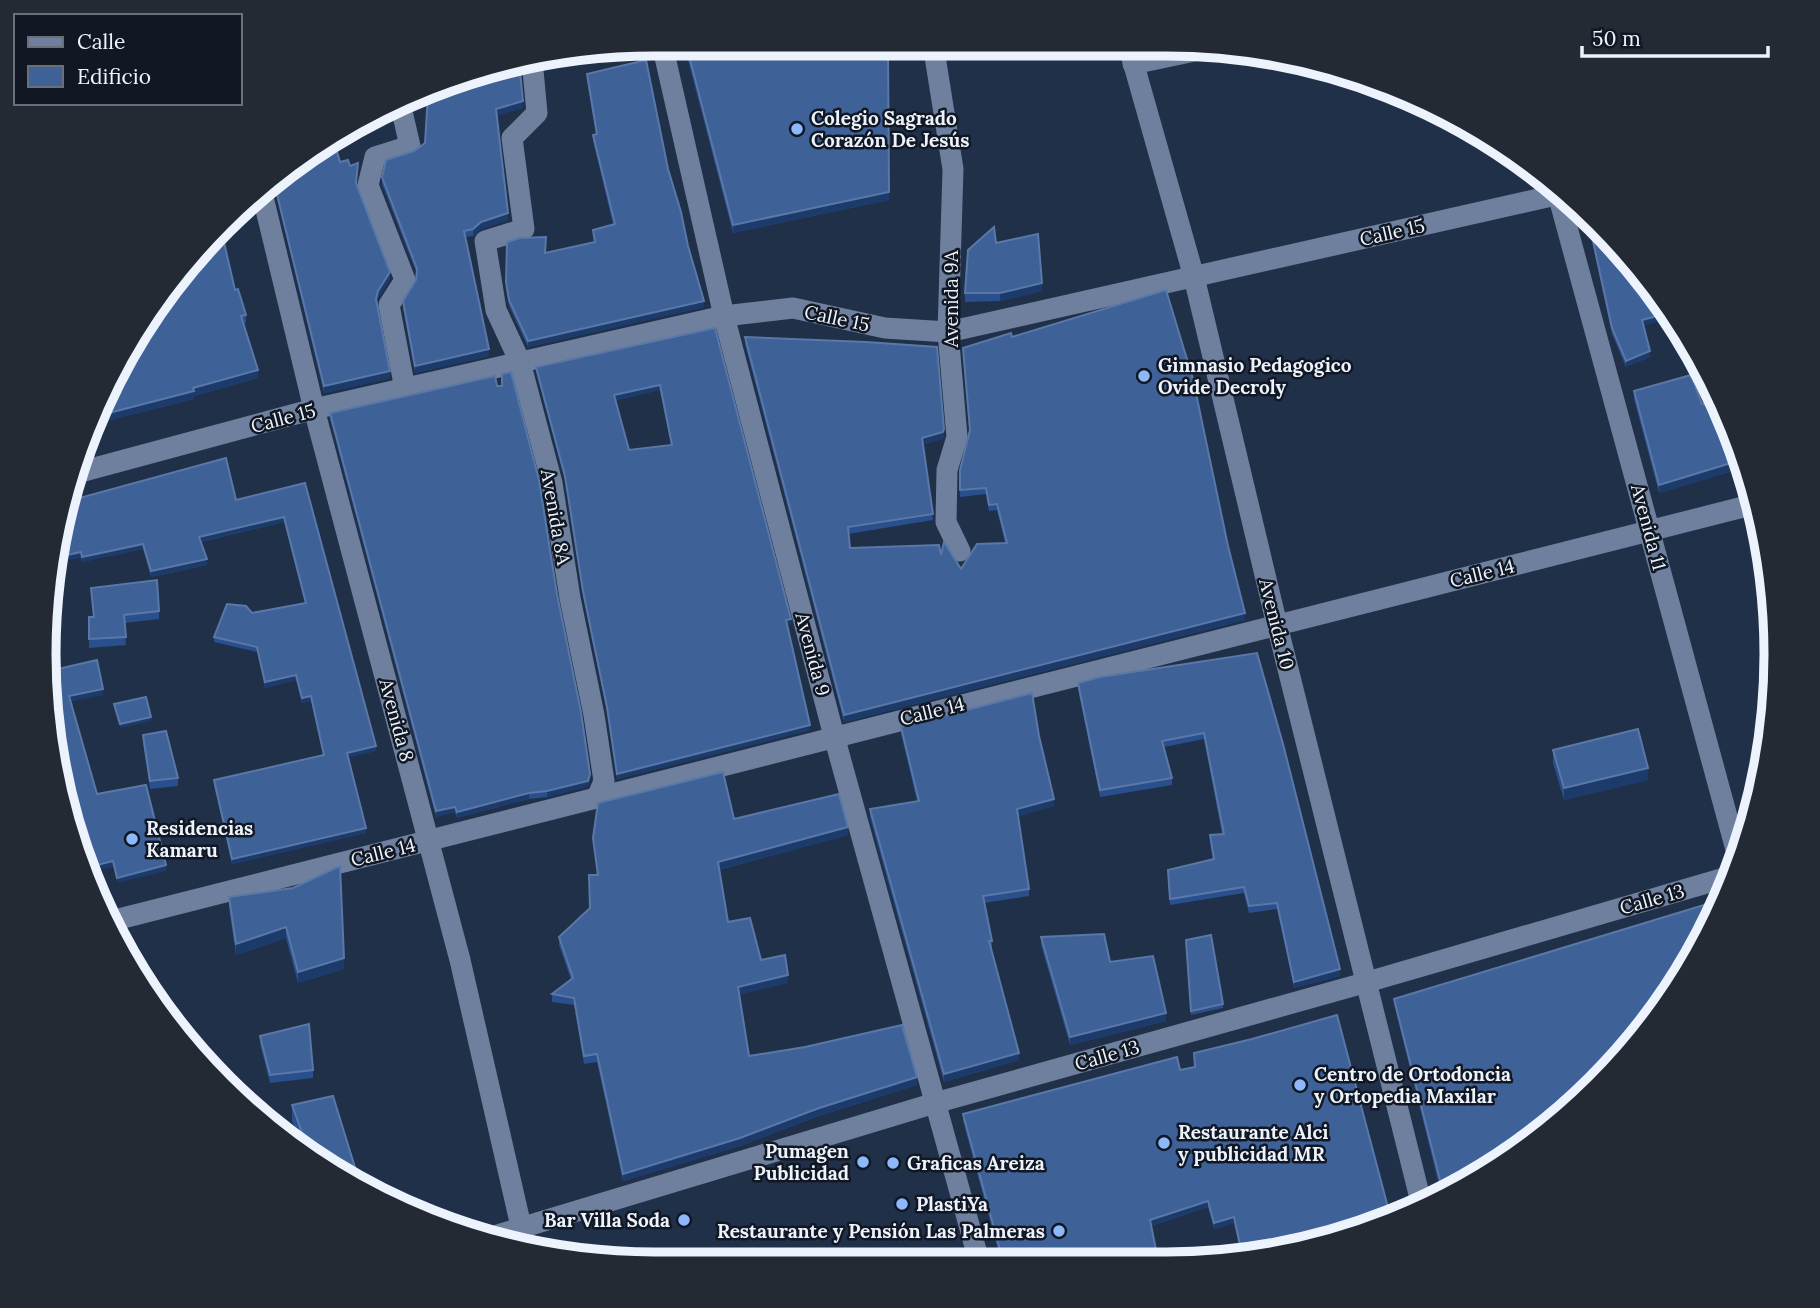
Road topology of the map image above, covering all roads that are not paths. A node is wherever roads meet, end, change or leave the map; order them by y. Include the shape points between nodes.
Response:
1 (665, 56) edge
2 (935, 56) edge
3 (1132, 56) edge
4 (533, 68) edge
5 (402, 112) edge
6 (1552, 197) edge
7 (264, 201) edge
8 (1559, 203) edge
9 (1194, 277) junction
10 (724, 316) junction
11 (948, 332) junction
12 (520, 362) junction
13 (405, 388) junction
14 (314, 409) junction
15 (85, 471) edge
16 (1746, 506) edge
17 (1650, 530) junction
18 (960, 551) dead end
19 (1277, 625) junction
20 (834, 736) junction
21 (597, 798) junction
22 (429, 840) junction
23 (1734, 841) edge
24 (1719, 879) edge
25 (119, 919) edge
26 (1364, 983) junction
27 (935, 1103) junction
28 (1419, 1195) edge
29 (523, 1238) edge
30 (976, 1252) edge

1 - 10 street, Avenida 9
2 - 11 street, Avenida 9A via 953,169
3 - 9 street, Avenida 10
4 - 12 street, Avenida 8A via 537,113 512,138 524,229 485,241 496,310
5 - 13 street via 410,146 375,157 368,185 405,280 389,305
6 - 9 street, Calle 15
7 - 14 street, Avenida 8
8 - 17 street, Avenida 11
9 - 11 street, Calle 15
9 - 19 street, Avenida 10
10 - 11 street, Calle 15 via 793,308 885,328
10 - 12 street, Calle 15
10 - 20 street, Avenida 9
11 - 18 street, Avenida 9A via 957,437 947,470 947,522
12 - 13 street, Calle 15
12 - 21 street, Avenida 8A via 552,483 594,715 604,781
13 - 14 street, Calle 15
14 - 15 street, Calle 15
14 - 22 street, Avenida 8
16 - 17 street, Calle 14
17 - 19 street, Calle 14
17 - 23 street, Avenida 11
19 - 20 street, Calle 14
19 - 26 street, Avenida 10
20 - 21 street, Calle 14
20 - 27 street, Avenida 9
21 - 22 street, Calle 14
22 - 25 street, Calle 14
22 - 29 street, Avenida 8
24 - 26 street, Calle 13
26 - 27 street, Calle 13
26 - 28 street, Avenida 10
27 - 29 street, Calle 13
27 - 30 street, Avenida 9

